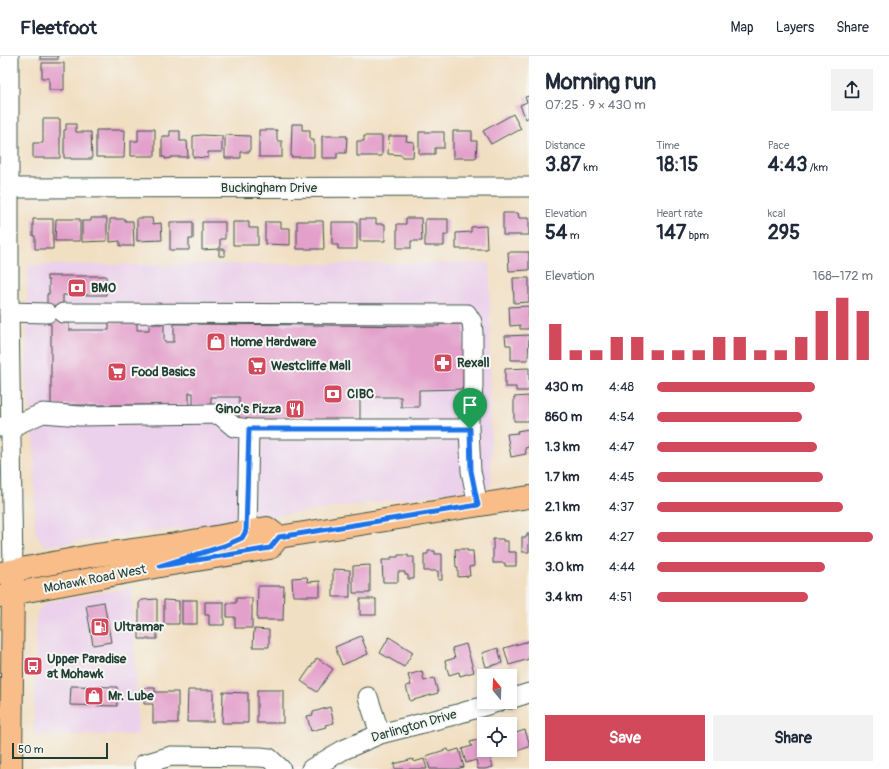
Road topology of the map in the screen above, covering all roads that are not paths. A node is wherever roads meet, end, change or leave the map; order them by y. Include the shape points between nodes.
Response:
1 (9, 56) edge
2 (529, 187) edge
3 (9, 188) junction
4 (5, 268) edge
5 (9, 312) junction
6 (6, 427) edge
7 (249, 429) junction
8 (470, 429) junction
9 (529, 497) edge
10 (478, 505) junction
11 (246, 531) junction
12 (279, 537) junction
13 (160, 566) junction
14 (7, 572) edge
15 (7, 595) edge
16 (529, 693) edge
17 (517, 697) edge
18 (368, 698) dead end
19 (477, 708) edge
20 (380, 734) junction
21 (144, 764) dead end
22 (11, 769) edge
23 (281, 769) edge
24 (311, 769) edge

1 - 3 street
2 - 3 street, Buckingham Drive
3 - 4 street
4 - 5 street
5 - 6 street
5 - 8 street via 467,314 472,322 473,333
6 - 7 street via 44,413 80,416 219,414 234,428
6 - 14 street
7 - 8 street
7 - 11 street
8 - 10 street via 471,471
9 - 10 main road, Mohawk Road West
10 - 12 main road, Mohawk Road West
11 - 12 main road, Mohawk Road West via 267,528
11 - 13 main road via 242,538 224,546
11 - 14 main road, Mohawk Road West
12 - 13 main road, Mohawk Road West via 270,548
13 - 15 main road, Mohawk Road West
14 - 15 main road
15 - 22 main road
16 - 17 street
18 - 20 street
19 - 20 street, Darlington Drive
20 - 24 street, Darlington Drive via 343,750
21 - 23 street via 171,756 254,757 269,758

